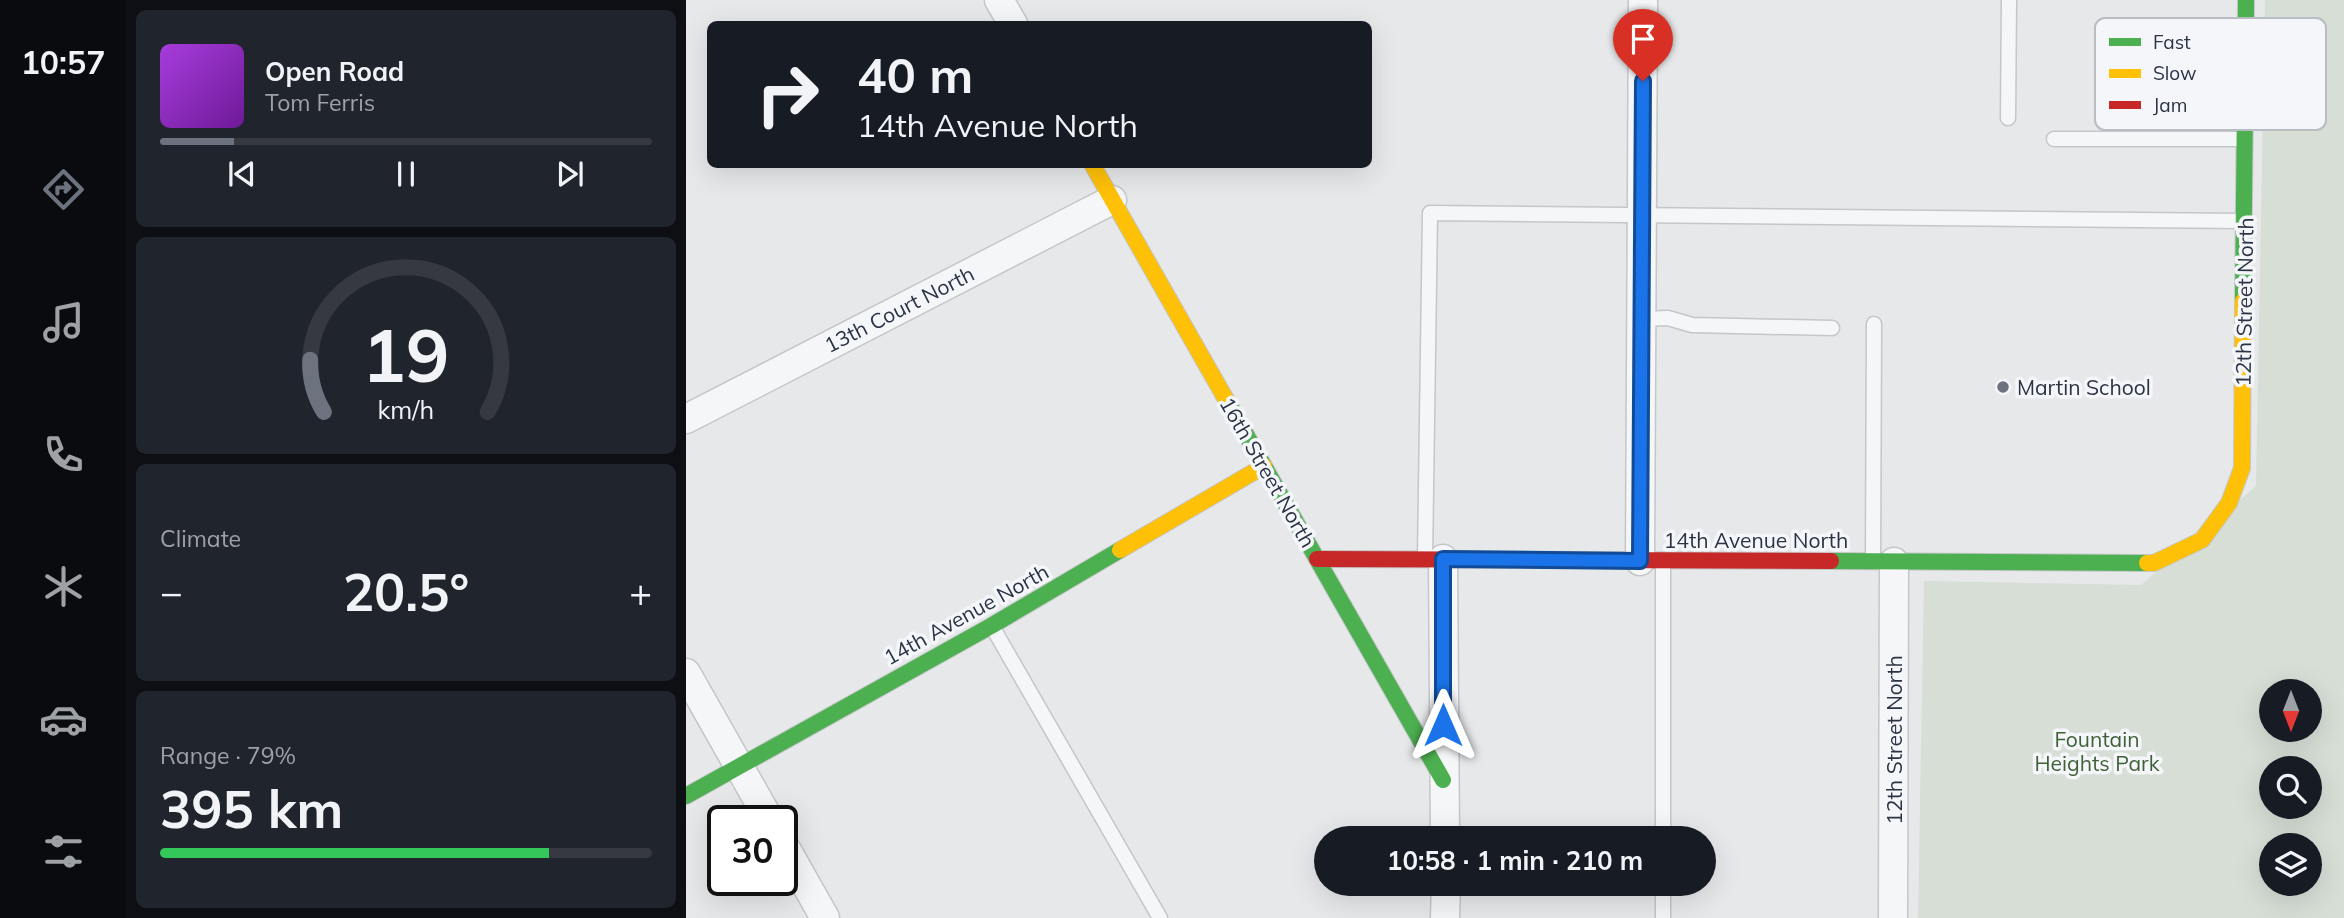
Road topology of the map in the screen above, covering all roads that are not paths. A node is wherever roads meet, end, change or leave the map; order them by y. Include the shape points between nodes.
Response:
1 (999, 0) edge
2 (1643, 0) edge
3 (2010, 0) edge
4 (2246, 0) edge
5 (2246, 18) edge
6 (1011, 21) edge
7 (2008, 118) dead end
8 (2245, 130) edge
9 (2054, 139) dead end
10 (2245, 139) junction
11 (1094, 168) edge
12 (1112, 200) junction
13 (1643, 215) junction
14 (2244, 221) junction
15 (1642, 319) junction
16 (1874, 324) dead end
17 (1832, 328) dead end
18 (686, 419) edge
19 (1264, 466) junction
20 (1317, 559) junction
21 (1434, 559) junction
22 (1652, 561) junction
23 (1884, 562) junction
24 (2154, 563) joint
25 (991, 625) junction
26 (686, 673) edge
27 (739, 767) junction
28 (1443, 780) junction
29 (686, 796) edge
30 (761, 805) edge
31 (1445, 826) edge
32 (1663, 826) edge
33 (798, 870) edge
34 (1446, 896) edge
35 (1663, 896) edge
36 (825, 918) edge
37 (1160, 918) edge
38 (1446, 918) edge
39 (1662, 918) edge
40 (1893, 918) edge

1 - 6 street
2 - 13 street
3 - 7 lane
4 - 5 street, 12th Street North
8 - 10 street, 12th Street North
9 - 10 lane
10 - 14 street, 12th Street North
11 - 12 street, 16th Street North
12 - 18 street, 13th Court North
12 - 19 street, 16th Street North
13 - 14 lane
13 - 15 street
13 - 21 lane via 1430,213
14 - 24 street, 12th Street North via 2242,468 2229,503 2202,540
15 - 17 lane via 1668,318 1692,325
15 - 22 street
16 - 23 lane
19 - 20 street, 16th Street North
19 - 25 street, 14th Avenue North
20 - 21 street, 14th Avenue North
20 - 28 street, 16th Street North
21 - 22 street, 14th Avenue North
21 - 28 street, 16th Street North
22 - 23 street, 14th Avenue North
22 - 32 lane
23 - 24 street, 14th Avenue North
23 - 40 street, 12th Street North
25 - 27 street, 14th Avenue North
25 - 37 lane
26 - 27 street
27 - 29 street, 14th Avenue North
27 - 30 street
28 - 31 street, 16th Street North
33 - 36 street
34 - 38 street
35 - 39 lane

